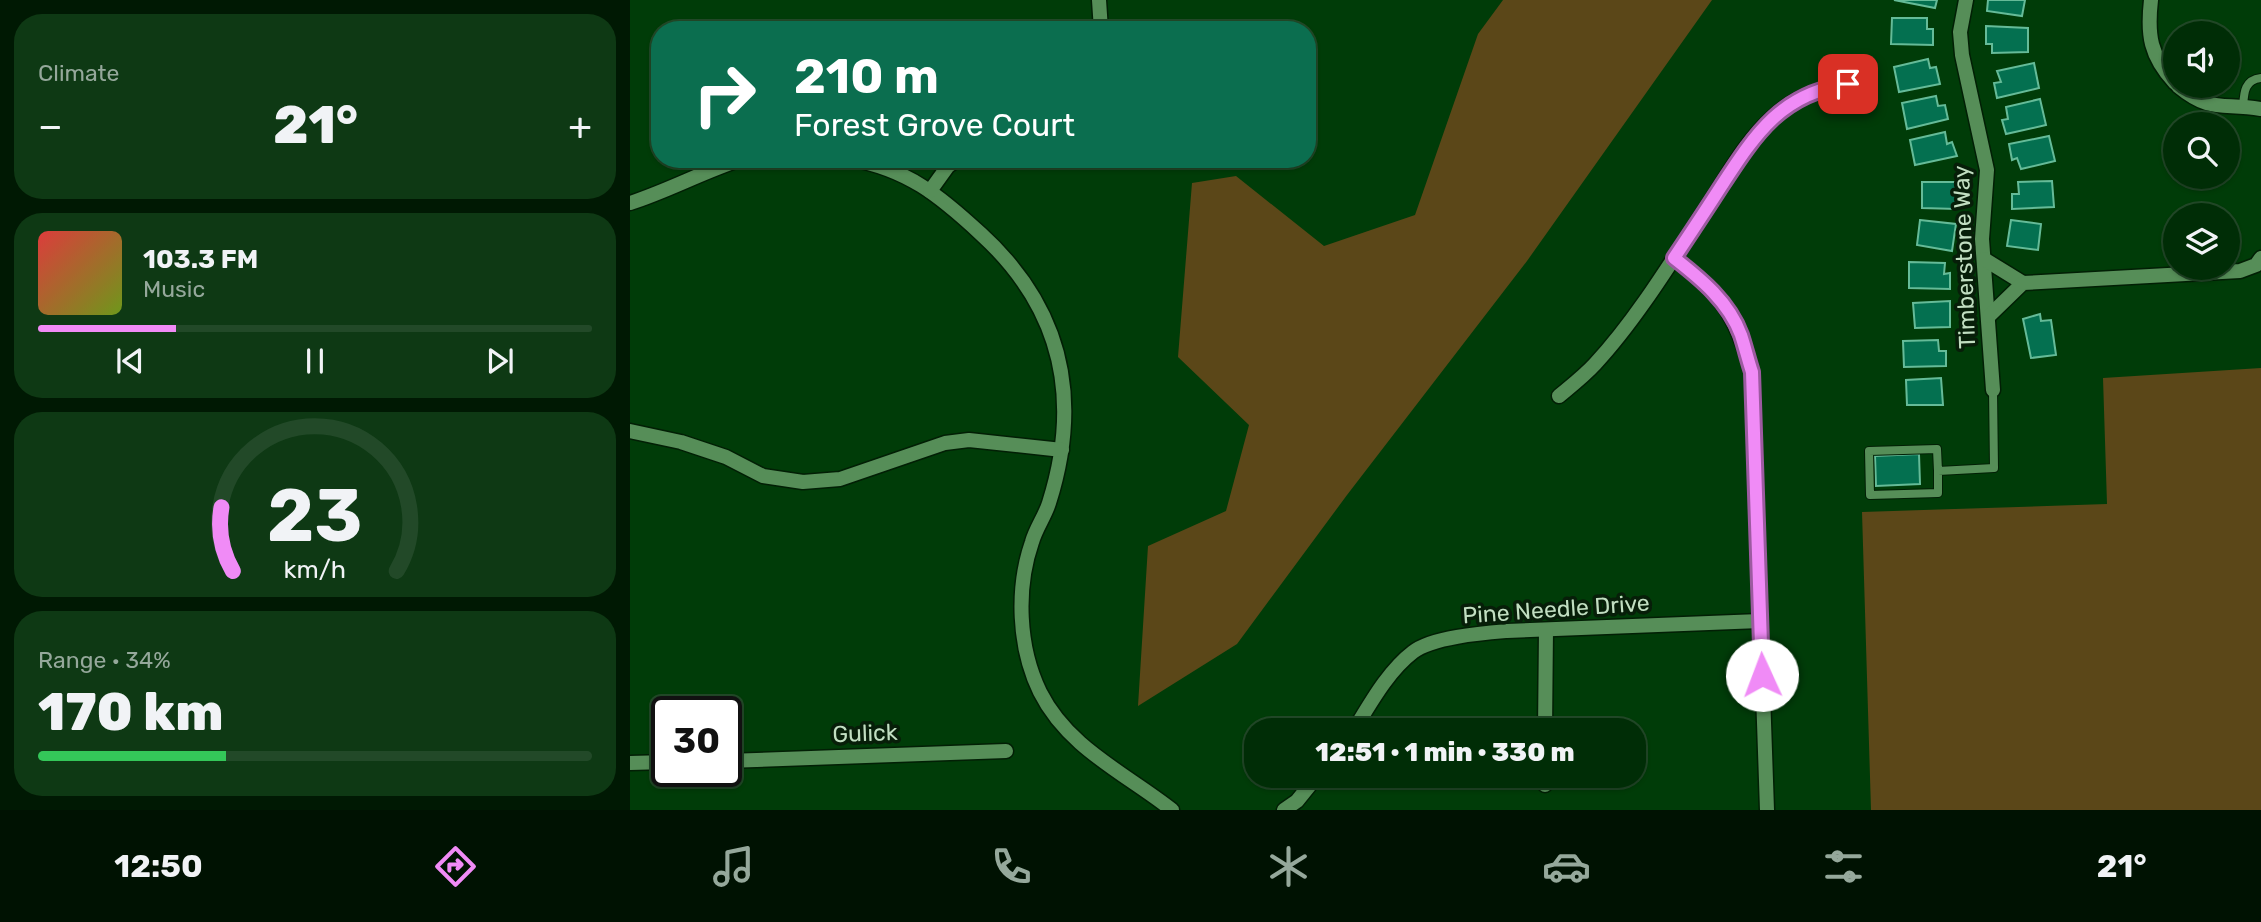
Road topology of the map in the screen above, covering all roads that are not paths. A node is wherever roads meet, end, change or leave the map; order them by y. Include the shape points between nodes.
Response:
1 (1099, 0) edge
2 (1966, 0) edge
3 (2151, 0) edge
4 (1100, 21) edge
5 (2163, 67) edge
6 (2261, 78) edge
7 (1848, 84) dead end
8 (2194, 98) edge
9 (2243, 107) junction
10 (2261, 109) edge
11 (719, 168) edge
12 (885, 168) edge
13 (947, 168) edge
14 (930, 191) junction
15 (630, 203) edge
16 (1674, 258) junction
17 (2261, 258) edge
18 (1984, 260) junction
19 (2023, 283) junction
20 (1989, 316) junction
21 (1993, 390) joint
22 (1559, 396) dead end
23 (630, 431) edge
24 (1062, 450) junction
25 (1938, 471) junction
26 (1760, 621) junction
27 (1546, 630) junction
28 (1362, 718) edge
29 (1545, 718) edge
30 (1006, 751) dead end
31 (742, 760) edge
32 (651, 762) edge
33 (630, 763) edge
34 (1308, 788) edge
35 (1172, 810) edge
36 (1284, 810) edge
37 (1767, 810) edge

1 - 4 street
2 - 18 street, Timberstone Way via 1960,32 1962,55 1987,170
3 - 5 street via 2150,40
6 - 9 lane via 2244,89
7 - 16 street via 1800,98 1771,118
8 - 9 street via 2214,106
9 - 10 street
11 - 15 street
12 - 14 street
13 - 14 street
14 - 24 street via 1001,253 1049,329 1065,394
16 - 22 street via 1594,366
16 - 26 street via 1719,298 1740,332 1752,372
17 - 19 street via 2240,271
18 - 19 street
18 - 20 street, Timberstone Way
19 - 20 street
20 - 21 street, Timberstone Way
21 - 25 lane via 1994,468
23 - 24 street via 726,457 763,476 803,482 840,479 945,443 968,440
24 - 35 street via 1049,505 1031,542 1021,596 1030,663 1040,692 1066,731
25 - 25 lane via 1937,449 1868,451 1870,495 1938,493
26 - 27 street, Pine Needle Drive
26 - 37 street
27 - 28 street, Pine Needle Drive via 1473,634 1414,651 1390,676
27 - 29 street
30 - 31 street, Gulick
32 - 33 street
34 - 36 street

